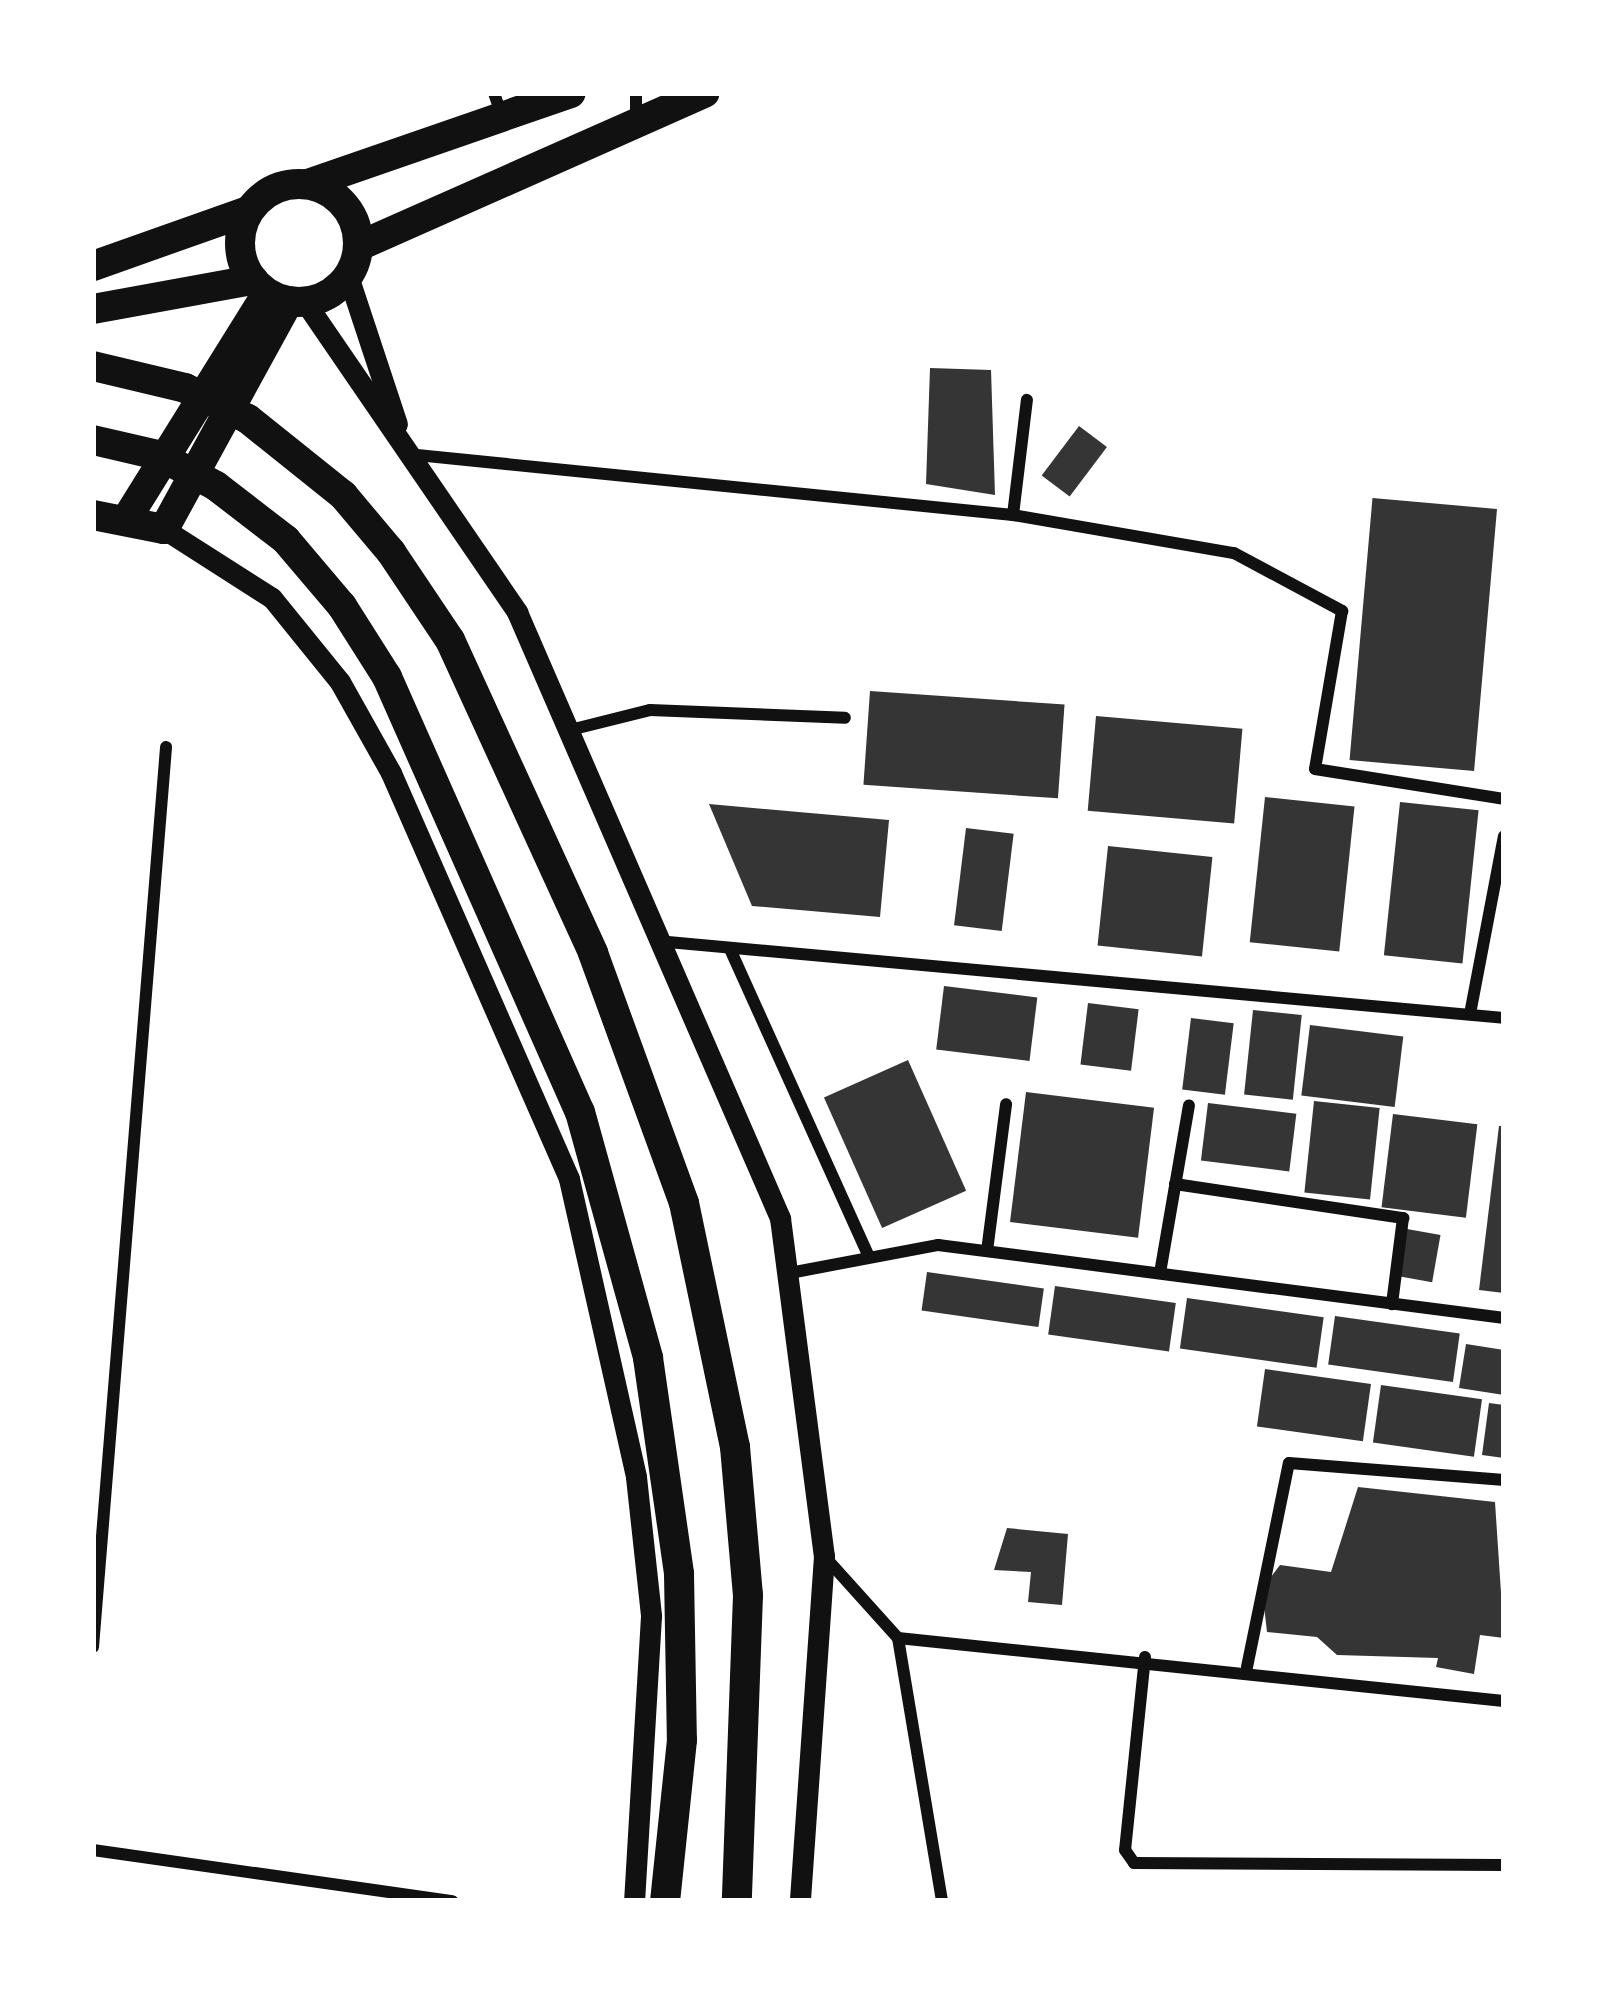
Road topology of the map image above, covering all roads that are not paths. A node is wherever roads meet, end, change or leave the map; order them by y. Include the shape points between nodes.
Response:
1 (705, 93) edge
2 (550, 97) edge
3 (498, 105) edge
4 (636, 107) edge
5 (308, 184) junction
6 (248, 211) junction
7 (358, 246) junction
8 (93, 266) edge
9 (348, 276) junction
10 (278, 294) junction
11 (93, 309) edge
12 (93, 366) edge
13 (1027, 400) dead end
14 (93, 440) edge
15 (406, 454) junction
16 (93, 515) edge
17 (129, 515) junction
18 (1012, 515) junction
19 (164, 530) junction
20 (844, 718) dead end
21 (570, 730) junction
22 (166, 747) dead end
23 (1504, 799) edge
24 (1504, 836) edge
25 (668, 942) junction
26 (730, 949) junction
27 (1470, 1014) junction
28 (1504, 1018) edge
29 (1006, 1104) dead end
30 (1189, 1105) dead end
31 (1175, 1184) junction
32 (987, 1251) junction
33 (868, 1255) junction
34 (795, 1272) junction
35 (1160, 1274) junction
36 (1392, 1304) junction
37 (1504, 1318) edge
38 (1504, 1480) edge
39 (824, 1556) junction
40 (898, 1638) junction
41 (93, 1647) edge
42 (1144, 1657) junction
43 (1247, 1667) junction
44 (1504, 1701) edge
45 (93, 1850) edge
46 (1504, 1865) edge
47 (452, 1901) edge
48 (634, 1901) edge
49 (665, 1901) edge
50 (737, 1901) edge
51 (800, 1901) edge
52 (942, 1901) edge

1 - 4 main road
2 - 3 main road
3 - 5 main road
4 - 7 main road
5 - 6 main road via 274,189
5 - 7 main road via 339,199
6 - 8 main road
6 - 10 main road via 239,247
7 - 9 main road
9 - 10 main road
9 - 15 street
10 - 11 main road
10 - 15 street
10 - 17 main road
10 - 19 main road
12 - 50 main road via 184,388 248,419 367,524 450,640 593,953 684,1203 735,1447 748,1594
13 - 18 street
14 - 49 main road via 158,455 216,486 286,540 342,606 397,698 580,1112 648,1358 680,1574 682,1740
15 - 18 street
15 - 21 street via 518,612
16 - 17 main road
17 - 19 main road
18 - 23 street via 1234,553 1342,611 1315,769
19 - 48 street via 272,598 340,682 392,773 569,1179 636,1477 651,1616
20 - 21 street via 650,710
21 - 25 street
22 - 41 street
24 - 27 street
25 - 26 street
25 - 34 street
26 - 27 street
26 - 33 street
27 - 28 street
29 - 32 street
30 - 31 street
31 - 35 street
31 - 36 street via 1402,1218
32 - 33 street
32 - 35 street
33 - 34 street
34 - 39 street
35 - 36 street
36 - 37 street
38 - 43 street via 1289,1463
39 - 40 street
39 - 51 street
40 - 42 street
40 - 52 street
42 - 43 street
42 - 46 street via 1126,1850 1134,1863
43 - 44 street
45 - 47 street

